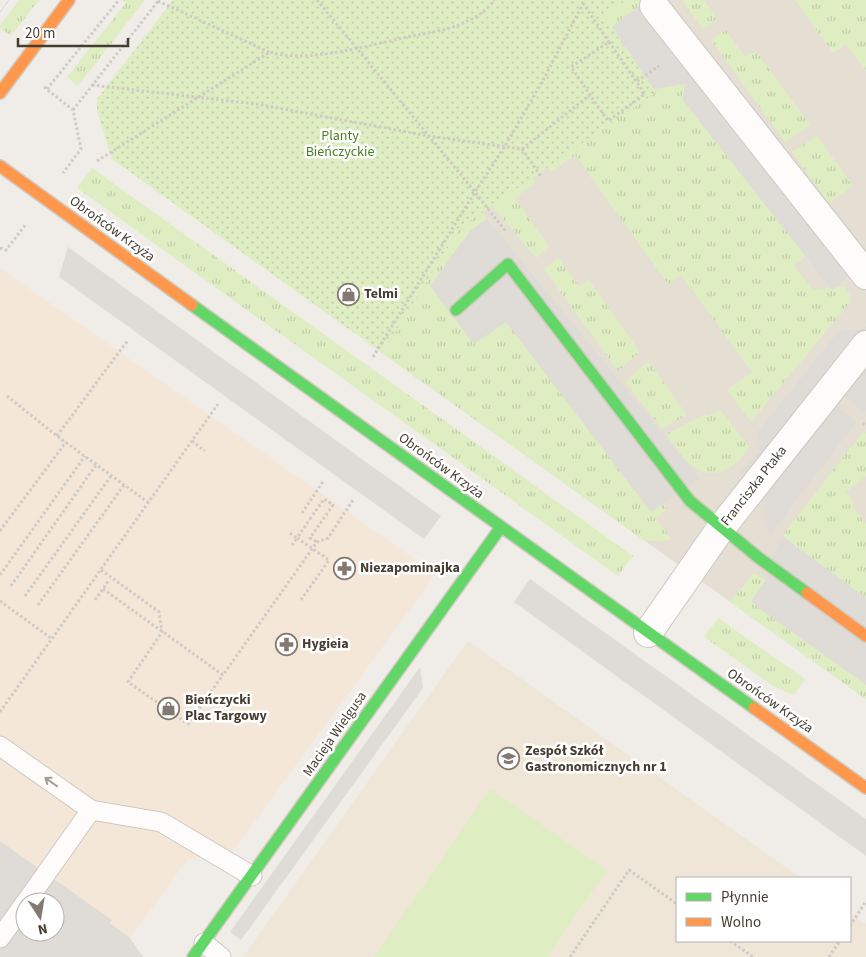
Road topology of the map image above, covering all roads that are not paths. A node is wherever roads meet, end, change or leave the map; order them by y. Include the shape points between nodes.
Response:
1 (69, 0) edge
2 (654, 6) dead end
3 (0, 93) edge
4 (0, 166) edge
5 (866, 275) edge
6 (456, 310) dead end
7 (866, 345) edge
8 (501, 527) junction
9 (721, 528) junction
10 (648, 633) junction
11 (866, 636) edge
12 (0, 746) edge
13 (866, 788) edge
14 (91, 810) junction
15 (252, 876) junction
16 (33, 892) edge
17 (15, 917) edge
18 (0, 938) edge
19 (198, 950) edge
20 (221, 957) edge

1 - 3 street
2 - 5 street
4 - 8 street, Obrońców Krzyża
6 - 9 street via 508,264 690,501
7 - 9 street, Franciszka Ptaka
8 - 10 street, Obrońców Krzyża
8 - 15 street, Macieja Wielgusa
9 - 10 street, Franciszka Ptaka
9 - 11 street
10 - 13 street, Obrońców Krzyża
14 -> 12 lane
14 - 15 lane via 161,822
14 - 16 lane
15 - 19 street, Macieja Wielgusa
17 - 18 lane
19 - 20 lane

